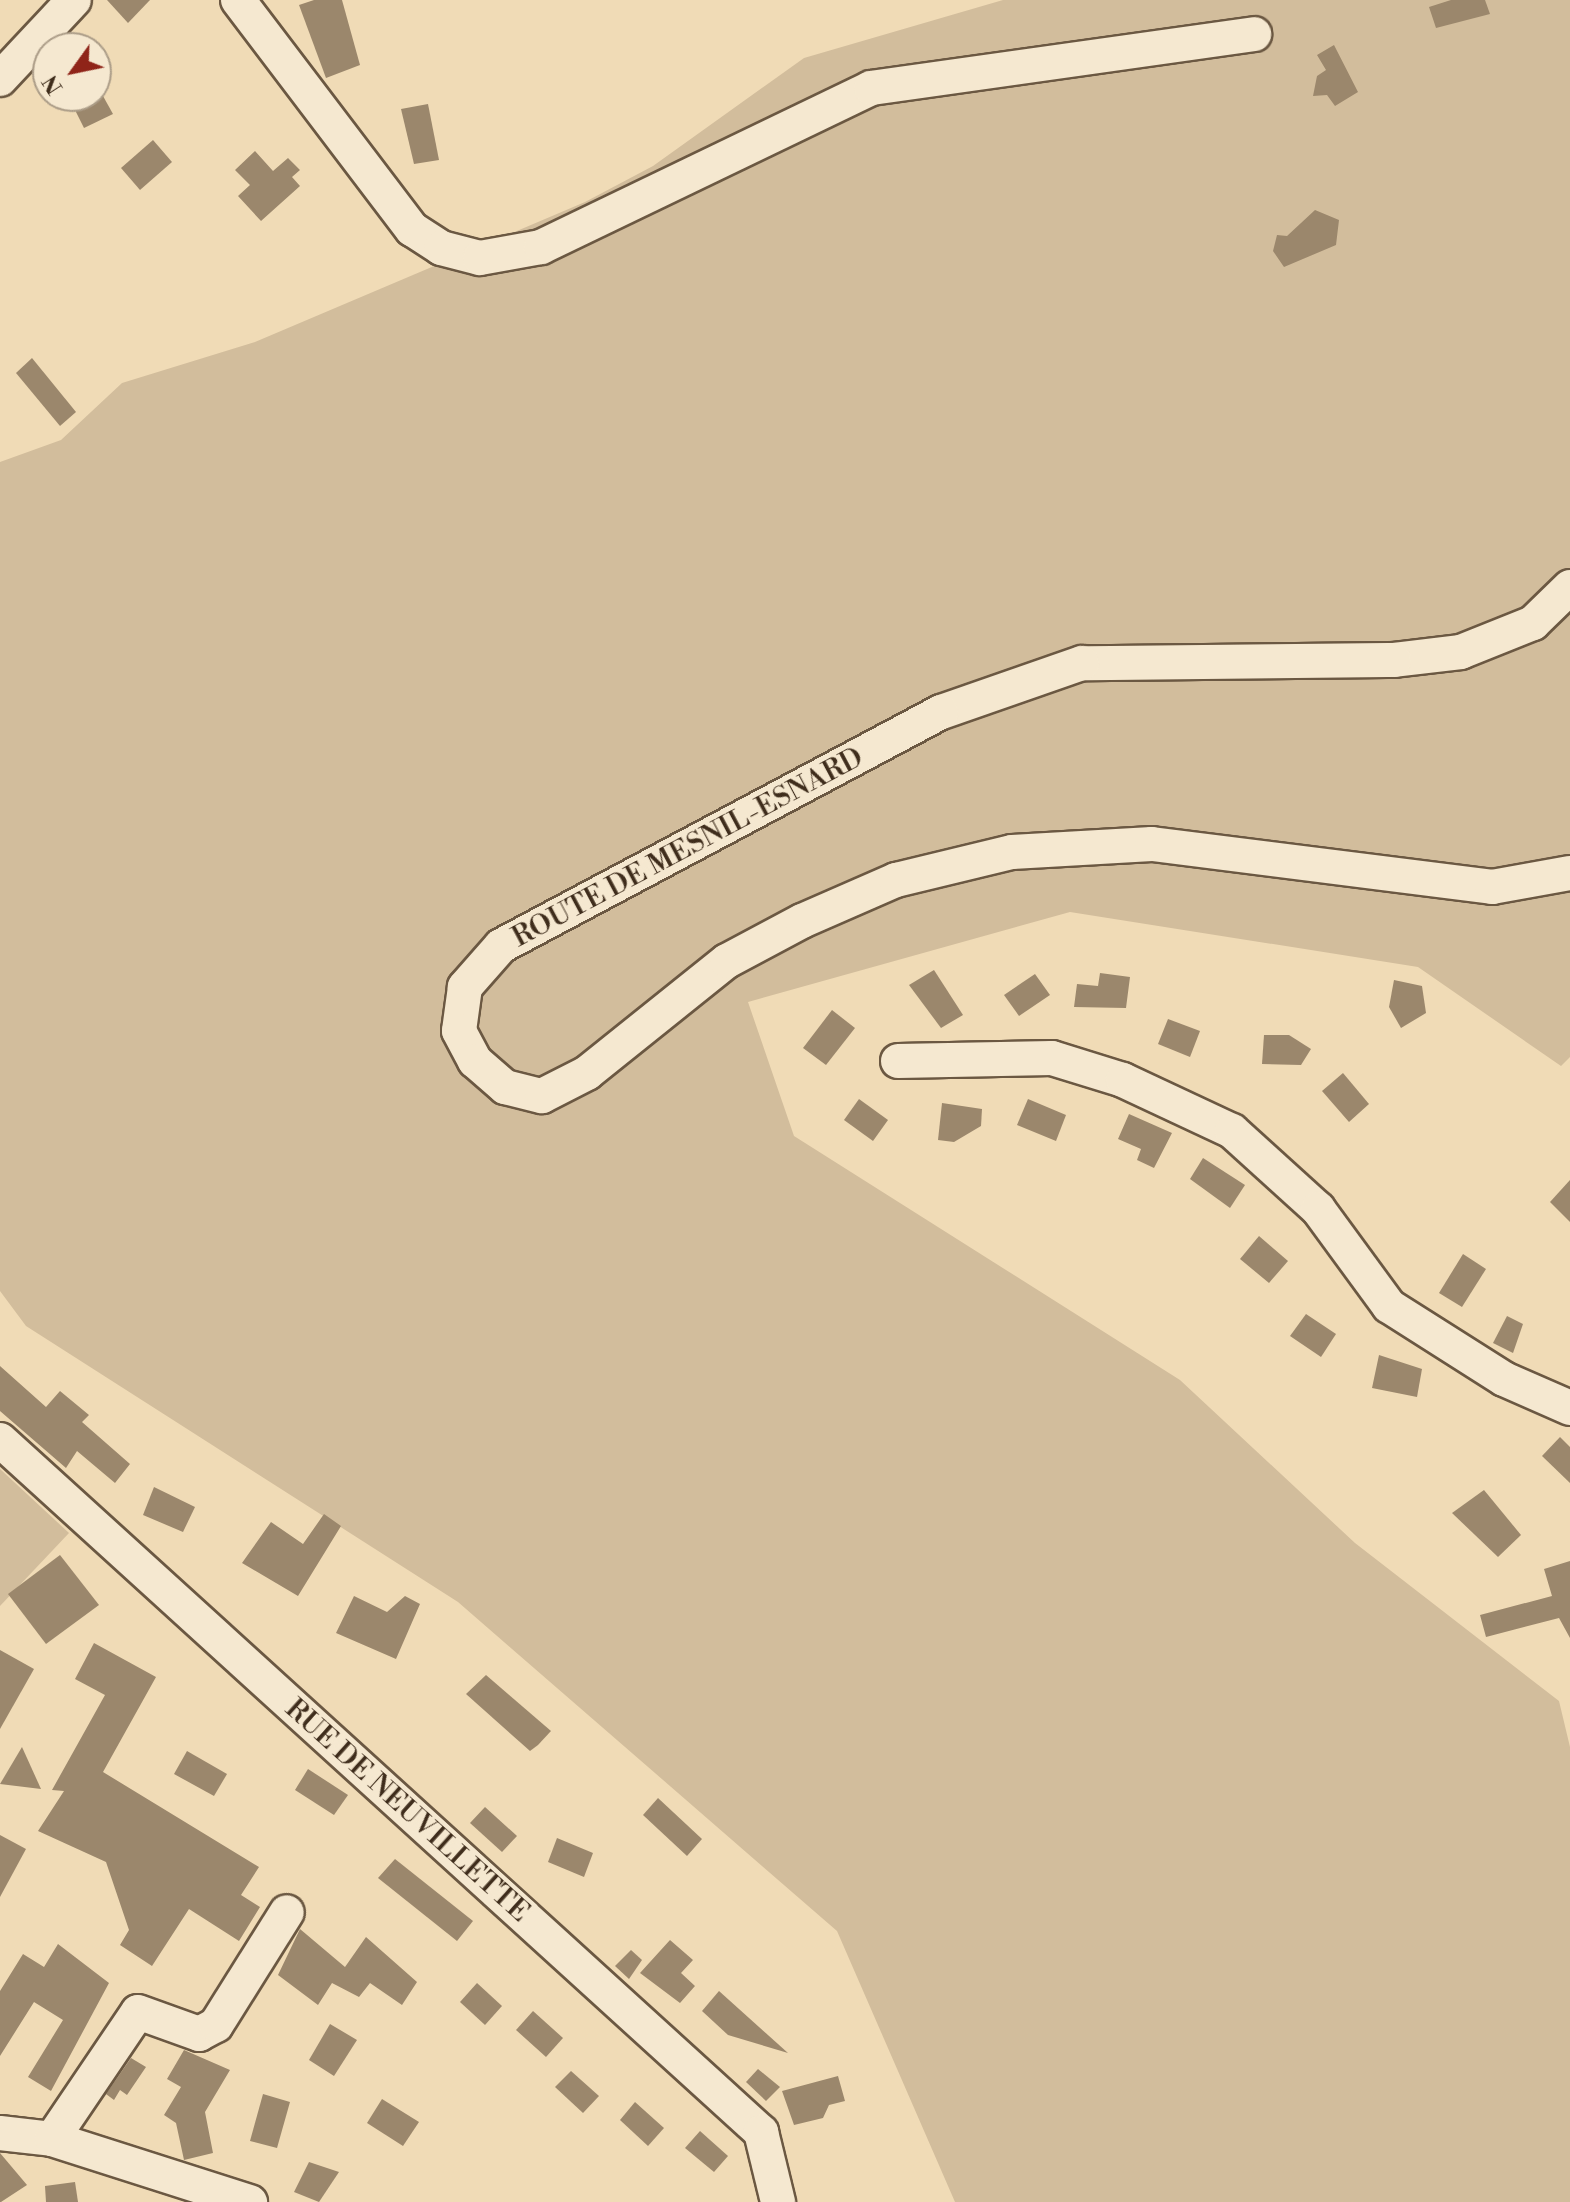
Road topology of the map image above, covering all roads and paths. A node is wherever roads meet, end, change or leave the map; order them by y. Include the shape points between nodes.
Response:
1 (74, 0) edge
2 (238, 0) edge
3 (1254, 34) dead end
4 (0, 79) edge
5 (1570, 587) edge
6 (1570, 873) edge
7 (898, 1061) dead end
8 (1570, 1408) edge
9 (0, 1440) edge
10 (287, 1912) dead end
11 (0, 2133) edge
12 (52, 2139) junction
13 (250, 2202) edge
14 (778, 2202) edge

1 - 4 street
2 - 3 street via 412,229 441,248 480,258 541,247 871,88
5 - 6 street, ROUTE DE MESNIL-ESNARD via 1533,623 1461,652 1394,660 1082,663 941,712 501,946 465,987 459,1031 475,1061 505,1087 542,1096 587,1073 727,961 802,921 896,880 1012,852 1152,844 1492,887
7 - 8 street via 978,1054 1052,1058 1123,1080 1232,1131 1309,1199 1389,1306 1504,1379
9 - 14 street, RUE DE NEUVILLETTE via 761,2132
10 - 12 street via 216,2025 199,2034 138,2012 123,2025
11 - 12 street
12 - 13 street

